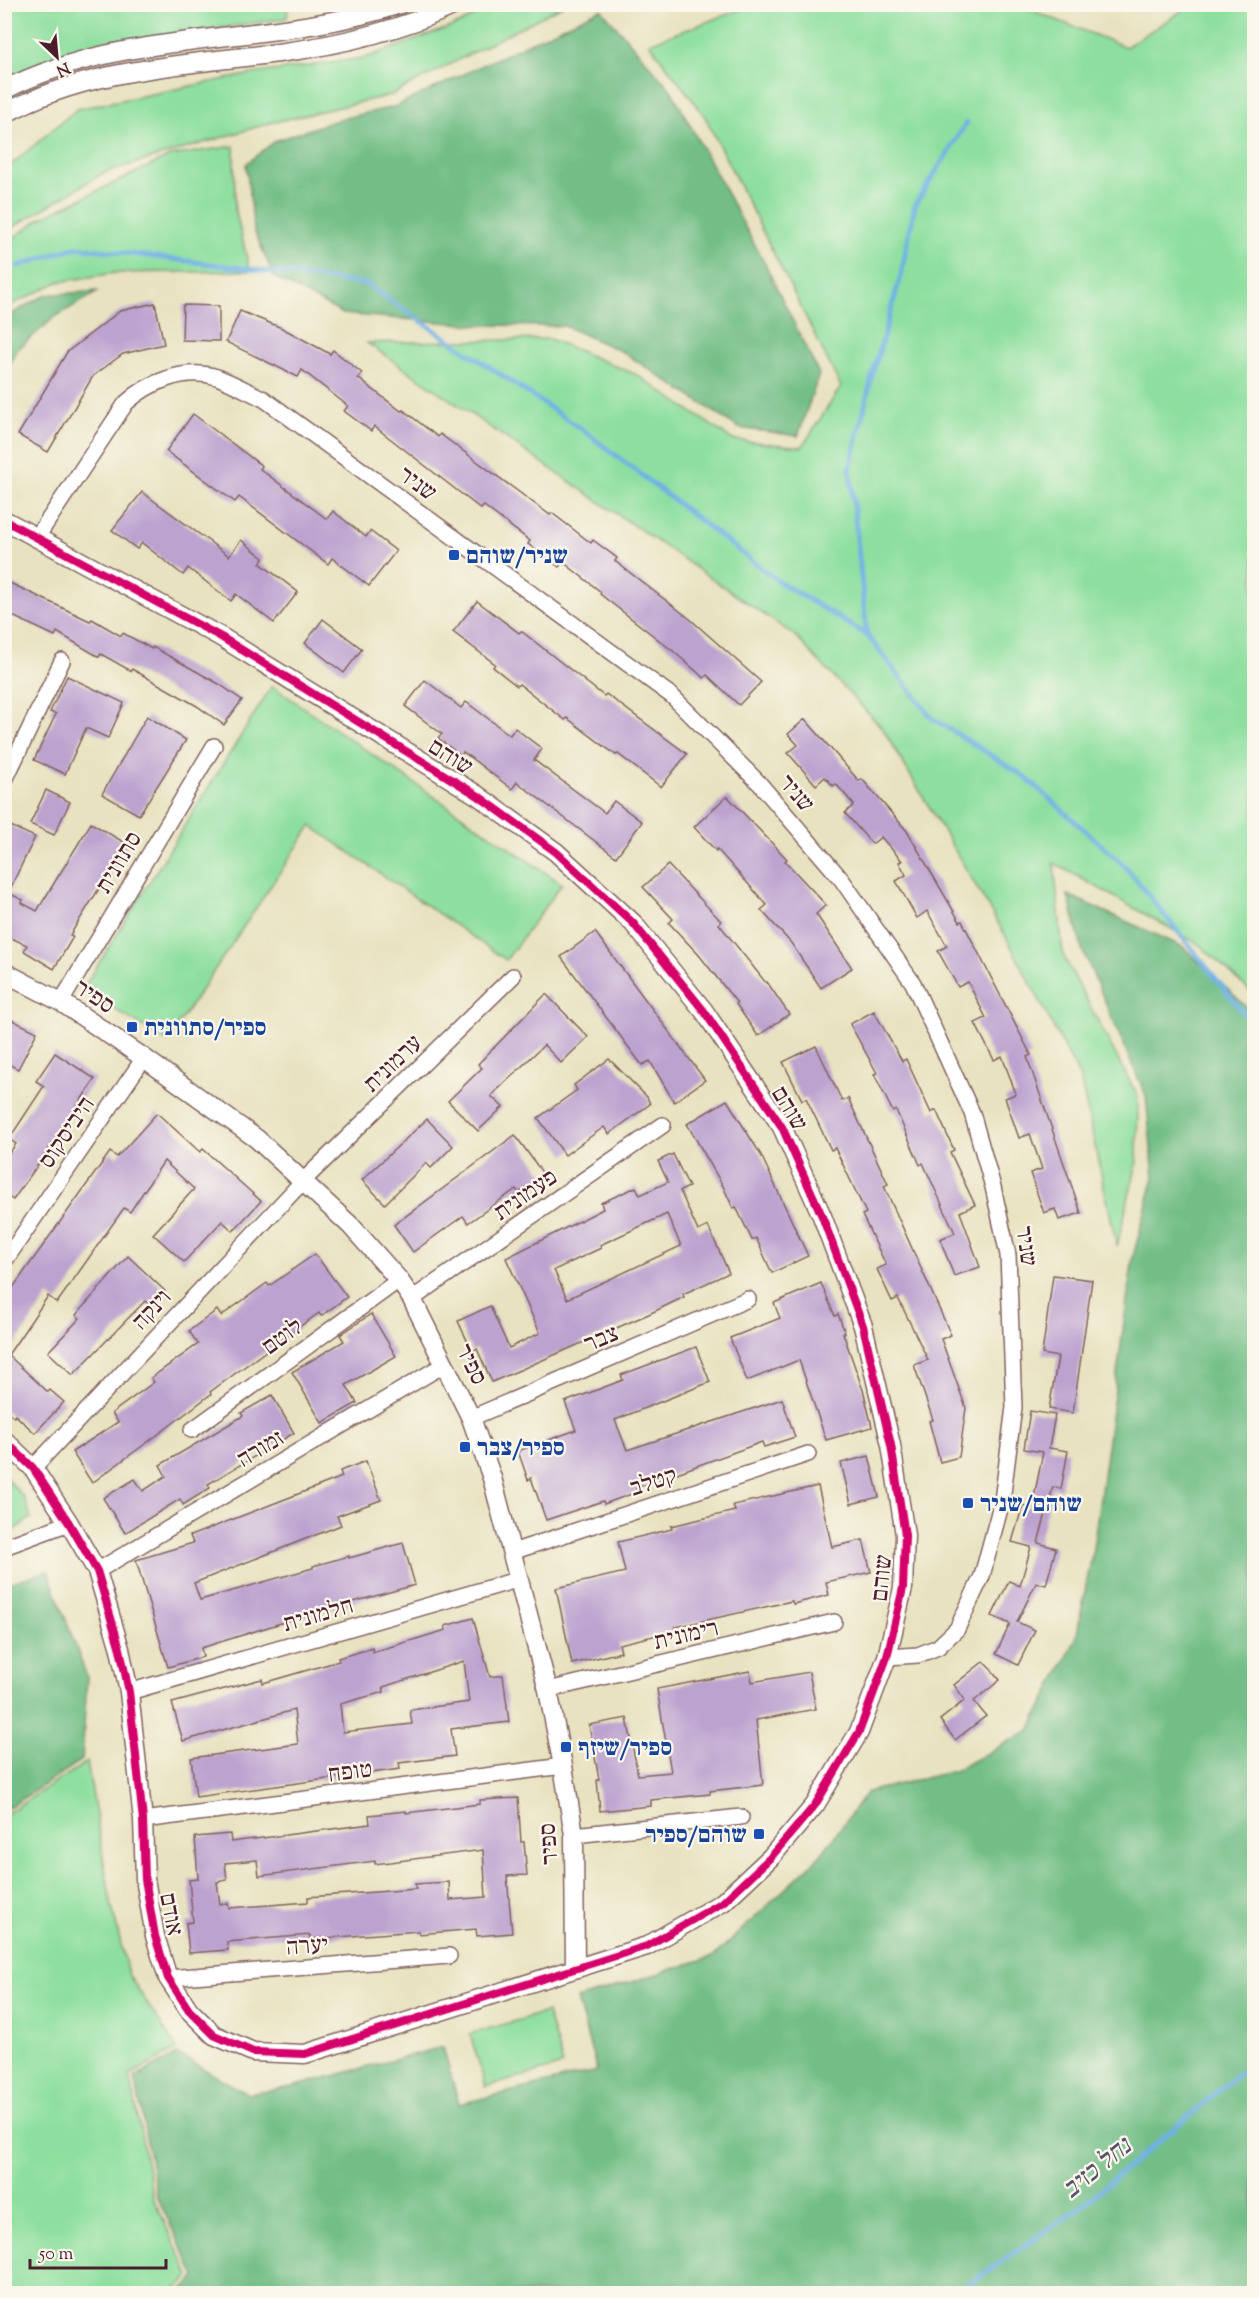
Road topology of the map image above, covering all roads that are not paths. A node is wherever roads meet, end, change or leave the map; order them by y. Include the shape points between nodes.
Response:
1 (400, 4) edge
2 (457, 4) edge
3 (4, 90) edge
4 (4, 114) edge
5 (4, 520) edge
6 (37, 537) junction
7 (62, 661) dead end
8 (214, 746) dead end
9 (4, 782) edge
10 (4, 972) edge
11 (513, 976) dead end
12 (61, 1002) junction
13 (144, 1058) junction
14 (663, 1125) dead end
15 (303, 1181) junction
16 (4, 1262) edge
17 (399, 1280) junction
18 (412, 1299) junction
19 (748, 1299) dead end
20 (445, 1364) junction
21 (471, 1418) junction
22 (192, 1430) dead end
23 (4, 1440) edge
24 (808, 1454) dead end
25 (33, 1467) junction
26 (69, 1523) junction
27 (4, 1547) edge
28 (512, 1552) junction
29 (97, 1571) junction
30 (520, 1579) junction
31 (834, 1622) dead end
32 (887, 1658) junction
33 (548, 1690) junction
34 (129, 1692) junction
35 (563, 1766) junction
36 (741, 1817) dead end
37 (143, 1821) junction
38 (574, 1835) junction
39 (449, 1956) dead end
40 (575, 1968) junction
41 (168, 1978) junction

1 - 3 street via 307,27 112,53 52,69
2 - 4 street via 395,28 320,46 96,78
5 - 6 street, שוהם
6 - 32 street, שוהם via 221,637 477,795 556,852 633,923 704,1011 782,1127 822,1216 863,1326 891,1445 905,1535 903,1588
6 - 32 street, שניר via 126,403 142,388 174,377 217,377 264,399 672,696 760,784 842,880 913,983 972,1113 1008,1255 1014,1407 1002,1501 982,1576 957,1629 938,1647 918,1655
7 - 9 street
8 - 12 street, סתוונית
10 - 12 street, ספיר
11 - 15 street, ערמונית
12 - 13 street, ספיר
13 - 15 street, ספיר via 257,1139
13 - 16 street, היביסקוס
14 - 18 street, פעמונית
15 - 17 street, ספיר via 351,1226
15 - 25 street, וינקה
17 - 18 street, ספיר
17 - 22 street, לוטם
18 - 20 street, ספיר
19 - 21 street, צבר
20 - 21 street, ספיר
20 - 29 street, זמורה
21 - 28 street, ספיר
23 - 25 street, אודם
24 - 28 street, קטלב
25 - 26 street, אודם
26 - 27 street
26 - 29 street, אודם
28 - 30 street, ספיר
29 - 34 street, אודם
30 - 33 street, ספיר
30 - 34 street, חלמונית
31 - 33 street, רימונית
32 - 40 street, שוהם via 859,1732 815,1805 771,1857 723,1902 647,1946
33 - 35 street, ספיר
34 - 37 street, אודם
35 - 37 street, טופח
35 - 38 street, ספיר
36 - 38 street
37 - 41 street, אודם via 147,1890
38 - 40 street, ספיר
39 - 41 street, יערה
40 - 41 street, אודם via 305,2054 253,2052 214,2035 189,2010

